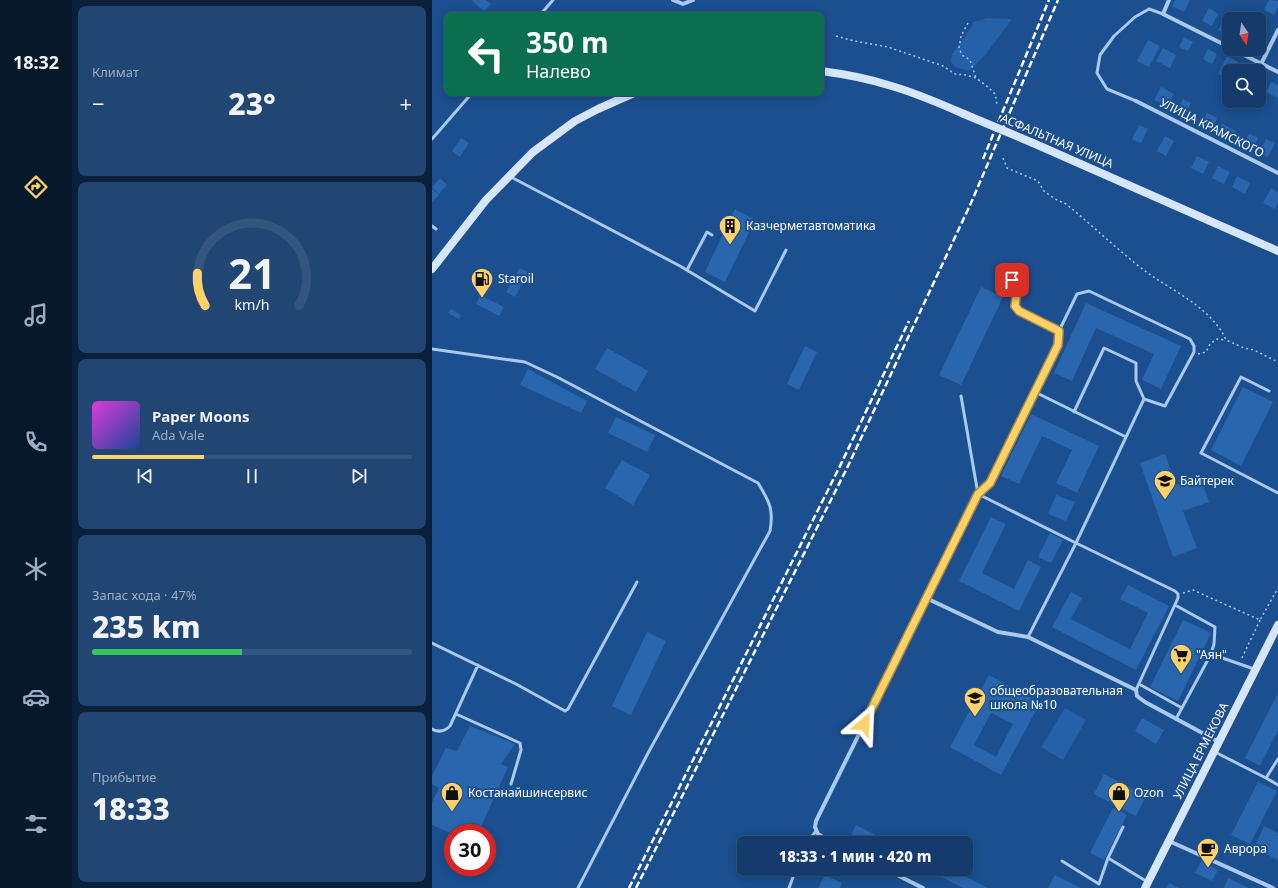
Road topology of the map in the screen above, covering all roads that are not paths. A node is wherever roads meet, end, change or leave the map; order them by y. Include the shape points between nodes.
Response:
1 (553, 0) edge
2 (673, 0) edge
3 (693, 0) edge
4 (1169, 0) edge
5 (543, 12) edge
6 (1163, 14) junction
7 (1278, 30) edge
8 (1222, 44) edge
9 (1246, 56) edge
10 (1261, 64) joint
11 (1266, 66) edge
12 (824, 71) edge
13 (1278, 72) edge
14 (469, 96) edge
15 (627, 96) edge
16 (1136, 101) joint
17 (432, 139) edge
18 (1278, 172) edge
19 (509, 176) junction
20 (432, 226) edge
21 (436, 229) dead end
22 (712, 235) dead end
23 (786, 250) dead end
24 (1278, 251) edge
25 (432, 270) edge
26 (687, 270) junction
27 (1002, 275) dead end
28 (1059, 331) junction
29 (432, 349) edge
30 (1269, 391) dead end
31 (1034, 392) junction
32 (961, 396) dead end
33 (1144, 399) junction
34 (1074, 412) junction
35 (1126, 437) junction
36 (1278, 493) edge
37 (978, 494) junction
38 (1076, 543) junction
39 (637, 582) dead end
40 (926, 598) junction
41 (1175, 605) junction
42 (1278, 625) edge
43 (1028, 637) junction
44 (432, 643) edge
45 (1211, 654) junction
46 (478, 666) junction
47 (1256, 670) junction
48 (1138, 684) junction
49 (1136, 690) junction
50 (1182, 708) junction
51 (456, 714) junction
52 (1176, 720) junction
53 (432, 729) edge
54 (1219, 742) junction
55 (1214, 752) junction
56 (1278, 759) edge
57 (1266, 778) junction
58 (511, 784) dead end
59 (1278, 786) edge
60 (1123, 827) dead end
61 (816, 831) junction
62 (812, 836) edge
63 (820, 836) edge
64 (1169, 841) junction
65 (1108, 858) junction
66 (1062, 861) dead end
67 (793, 876) edge
68 (898, 876) edge
69 (1147, 885) edge
70 (578, 888) edge
71 (789, 888) edge
72 (921, 888) edge
73 (1273, 888) edge

1 - 5 lane
2 - 3 street via 683,4
4 - 6 street
6 - 8 street
6 - 16 lane via 1149,9 1135,16 1114,36 1100,56 1097,72 1107,89
7 - 10 street
9 - 10 street
11 - 13 street
12 - 24 main road, АСФАЛЬТНАЯ УЛИЦА, bridge via 888,85 927,98
14 - 17 lane
15 - 19 main road via 575,121 533,152
16 - 18 street, УЛИЦА КРАМСКОГО
19 - 25 main road via 486,200
19 - 26 lane
20 - 21 lane
22 - 26 lane via 707,232
23 - 26 lane via 755,312
27 - 28 lane via 1012,280 1017,290 1015,306 1019,311
28 - 31 lane via 1058,345
28 - 33 lane via 1077,294 1089,291 1190,339 1194,352 1165,406
29 - 70 lane via 525,362 758,483 769,501 773,519 770,531 647,755
30 - 36 lane via 1241,377 1201,453
31 - 34 lane
31 - 37 lane via 990,483
32 - 37 lane
33 - 34 lane via 1136,381 1136,363 1104,348
33 - 35 lane
34 - 35 lane
35 - 38 lane
37 - 38 lane
37 - 40 street
38 - 41 lane via 1175,591 1178,594
38 - 43 lane
39 - 46 lane via 566,711
40 - 43 street via 998,632
40 - 61 street via 816,821
41 - 45 lane via 1215,627
41 - 48 lane
42 - 47 main road, УЛИЦА ЕРМЕКОВА
43 - 49 street
44 - 46 lane
45 - 47 lane
45 - 50 lane
46 - 51 lane
47 - 54 main road, УЛИЦА ЕРМЕКОВА
48 - 49 lane
48 - 50 lane
49 - 52 street via 1137,696 1145,702
50 - 52 lane
51 - 53 lane via 446,730 437,732
51 - 58 lane via 520,743 521,750
52 - 54 street
54 - 55 main road, УЛИЦА ЕРМЕКОВА
55 - 57 lane
55 - 64 main road, УЛИЦА ЕРМЕКОВА
56 - 57 lane
57 - 59 lane
60 - 65 lane
61 - 62 lane
61 - 63 street
64 - 69 main road, УЛИЦА ЕРМЕКОВА
64 - 73 street
65 - 66 lane via 1099,884
65 - 69 lane
67 - 71 lane
68 - 72 street

